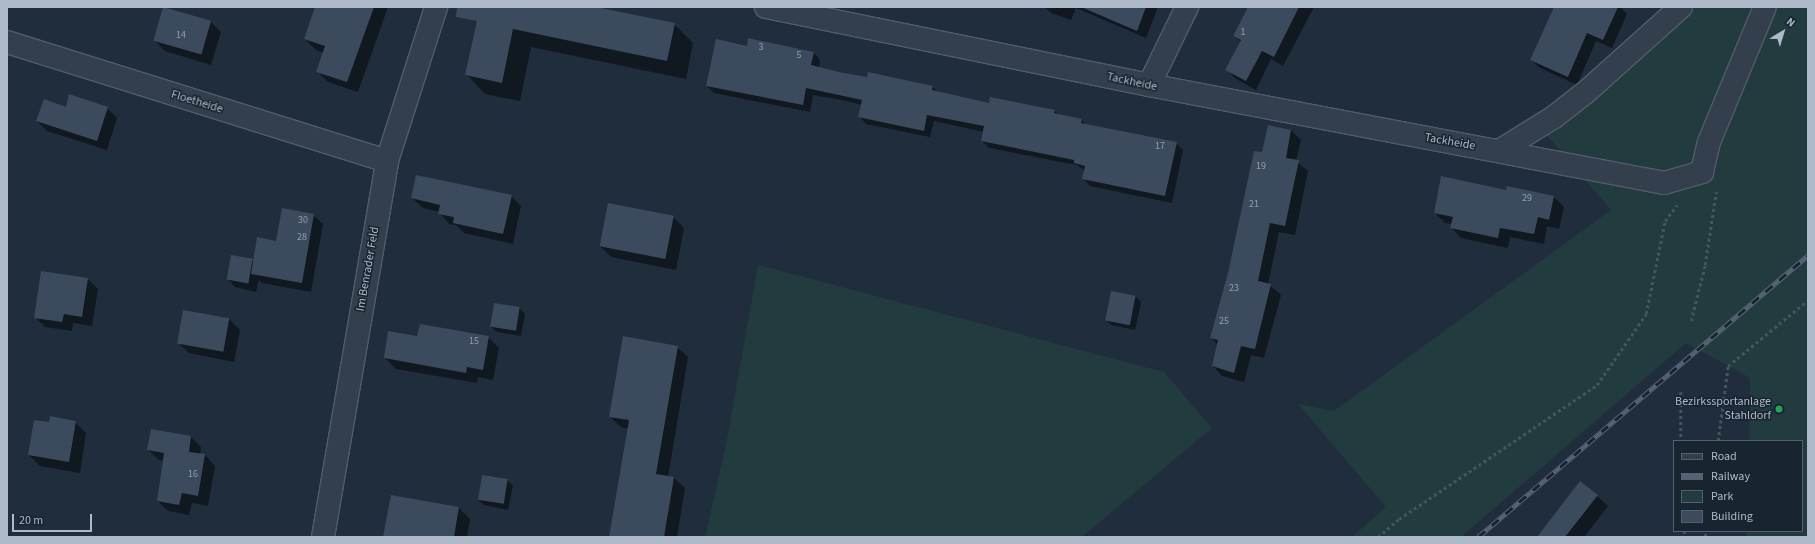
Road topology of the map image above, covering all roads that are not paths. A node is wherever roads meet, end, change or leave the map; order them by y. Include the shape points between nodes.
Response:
1 (436, 7) edge
2 (766, 7) edge
3 (1188, 7) edge
4 (1682, 7) edge
5 (1765, 7) edge
6 (7, 42) edge
7 (1149, 86) junction
8 (1499, 151) junction
9 (387, 161) junction
10 (323, 537) edge

1 - 9 street, Im Benrader Feld
2 - 7 street, Tackheide
3 - 7 street
4 - 8 street via 1585,93 1554,117
5 - 8 street, Tackheide via 1709,142 1702,172 1664,183
6 - 9 street, Floetheide
7 - 8 street, Tackheide
9 - 10 street, Im Benrader Feld

